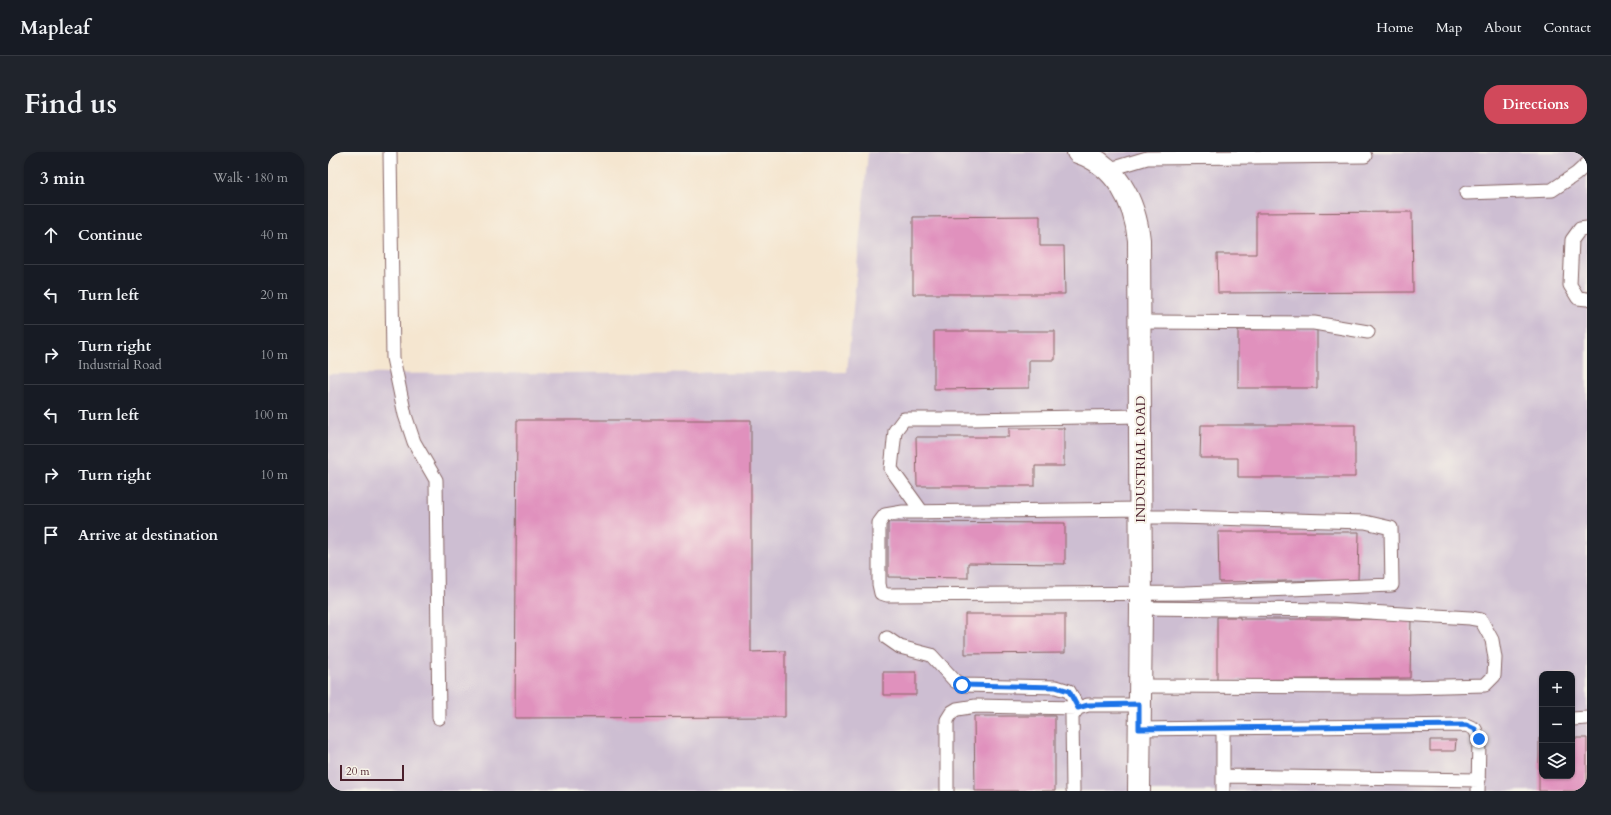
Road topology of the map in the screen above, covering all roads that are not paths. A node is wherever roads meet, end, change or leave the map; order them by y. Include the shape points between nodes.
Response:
1 (390, 152) edge
2 (1078, 152) edge
3 (1147, 155) edge
4 (1365, 156) dead end
5 (1587, 164) edge
6 (1108, 170) junction
7 (1466, 193) dead end
8 (1587, 228) edge
9 (1587, 299) edge
10 (1140, 322) junction
11 (1368, 332) dead end
12 (1140, 416) junction
13 (922, 512) junction
14 (1140, 513) junction
15 (1141, 600) junction
16 (887, 638) dead end
17 (1139, 695) junction
18 (1078, 708) junction
19 (439, 718) dead end
20 (1587, 718) edge
21 (1575, 719) edge
22 (1223, 728) junction
23 (1139, 729) junction
24 (1223, 776) junction
25 (1478, 785) edge
26 (948, 791) edge
27 (1073, 791) edge
28 (1139, 791) edge
29 (1223, 791) edge

1 - 19 lane via 393,358 405,415 414,442 436,480
2 - 6 street, INDUSTRIAL ROAD
3 - 4 lane
3 - 6 lane
5 - 7 lane via 1552,190
6 - 10 street, INDUSTRIAL ROAD via 1126,192 1138,224
8 - 9 lane via 1580,229 1572,240 1570,285 1578,298
10 - 11 lane via 1314,323
10 - 12 street, INDUSTRIAL ROAD
12 - 13 lane via 904,419 895,431 891,469
12 - 14 street, INDUSTRIAL ROAD
13 - 14 lane
13 - 15 lane via 885,515 880,524 881,593
14 - 15 street, INDUSTRIAL ROAD
14 - 15 lane via 1365,522 1391,528 1392,586 1185,594
15 - 17 street, INDUSTRIAL ROAD
15 - 17 lane via 1470,618 1481,620 1492,640 1495,658 1494,676 1485,685
16 - 18 lane via 900,646 931,655 962,685 1056,687 1069,691
17 - 18 lane
17 - 23 street, INDUSTRIAL ROAD
18 - 26 lane via 976,706 952,712 947,720
18 - 27 lane via 1072,716
20 - 21 lane
22 - 23 lane
22 - 24 lane
22 - 25 lane via 1466,725 1475,729 1479,739
23 - 28 street, INDUSTRIAL ROAD
24 - 25 lane
24 - 29 lane

